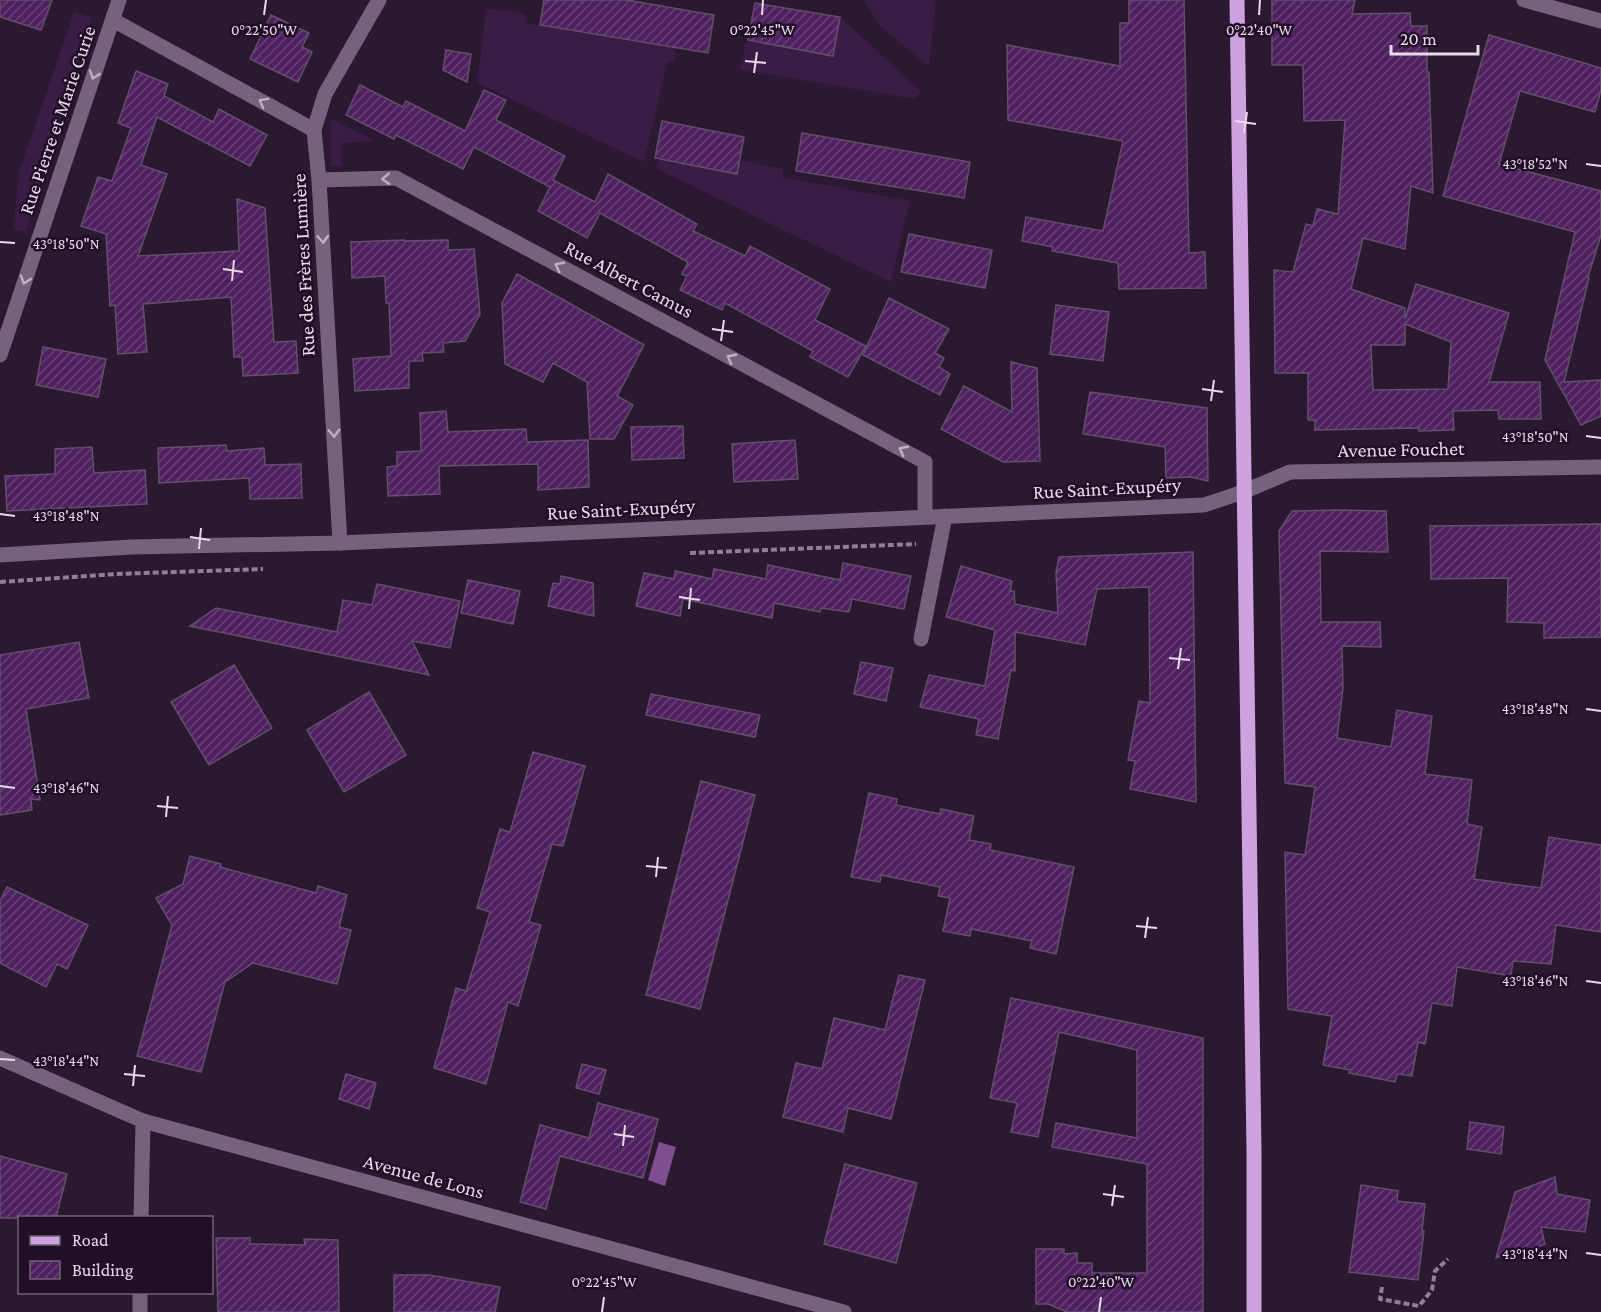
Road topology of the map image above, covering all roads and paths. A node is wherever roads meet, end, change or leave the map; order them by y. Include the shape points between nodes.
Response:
1 (119, 0) edge
2 (379, 0) edge
3 (1237, 0) edge
4 (1524, 0) edge
5 (112, 20) junction
6 (1601, 21) edge
7 (315, 130) junction
8 (319, 180) junction
9 (0, 355) edge
10 (1601, 467) edge
11 (1243, 492) junction
12 (925, 516) junction
13 (945, 516) junction
14 (340, 543) junction
15 (0, 555) edge
16 (921, 639) dead end
17 (0, 1058) edge
18 (143, 1121) junction
19 (141, 1216) edge
20 (1448, 1259) dead end
21 (1382, 1287) dead end
22 (140, 1294) edge
23 (1418, 1309) edge
24 (140, 1312) edge
25 (844, 1312) edge
26 (1254, 1312) edge

1 - 5 street, Rue Pierre et Marie Curie
2 - 7 street, Rue des Frères Lumière via 325,94
3 - 11 main road
4 - 6 street
7 -> 5 street
5 -> 9 street, Rue Pierre et Marie Curie
7 - 8 street, Rue des Frères Lumière
12 -> 8 street, Rue Albert Camus via 925,462 396,178
8 -> 14 street, Rue des Frères Lumière
10 - 11 street, Avenue Fouchet via 1290,472
11 - 13 street, Rue Saint-Exupéry via 1204,505
11 - 26 main road
12 - 13 street, Rue Saint-Exupéry
12 - 14 street, Rue Saint-Exupéry
13 - 16 street
14 - 15 street, Rue Saint-Exupéry via 131,547
17 - 18 street, Avenue de Lons
18 - 19 street
18 - 25 street, Avenue de Lons
20 - 23 path via 1435,1271 1432,1290
21 - 23 path via 1380,1299
22 - 24 street

